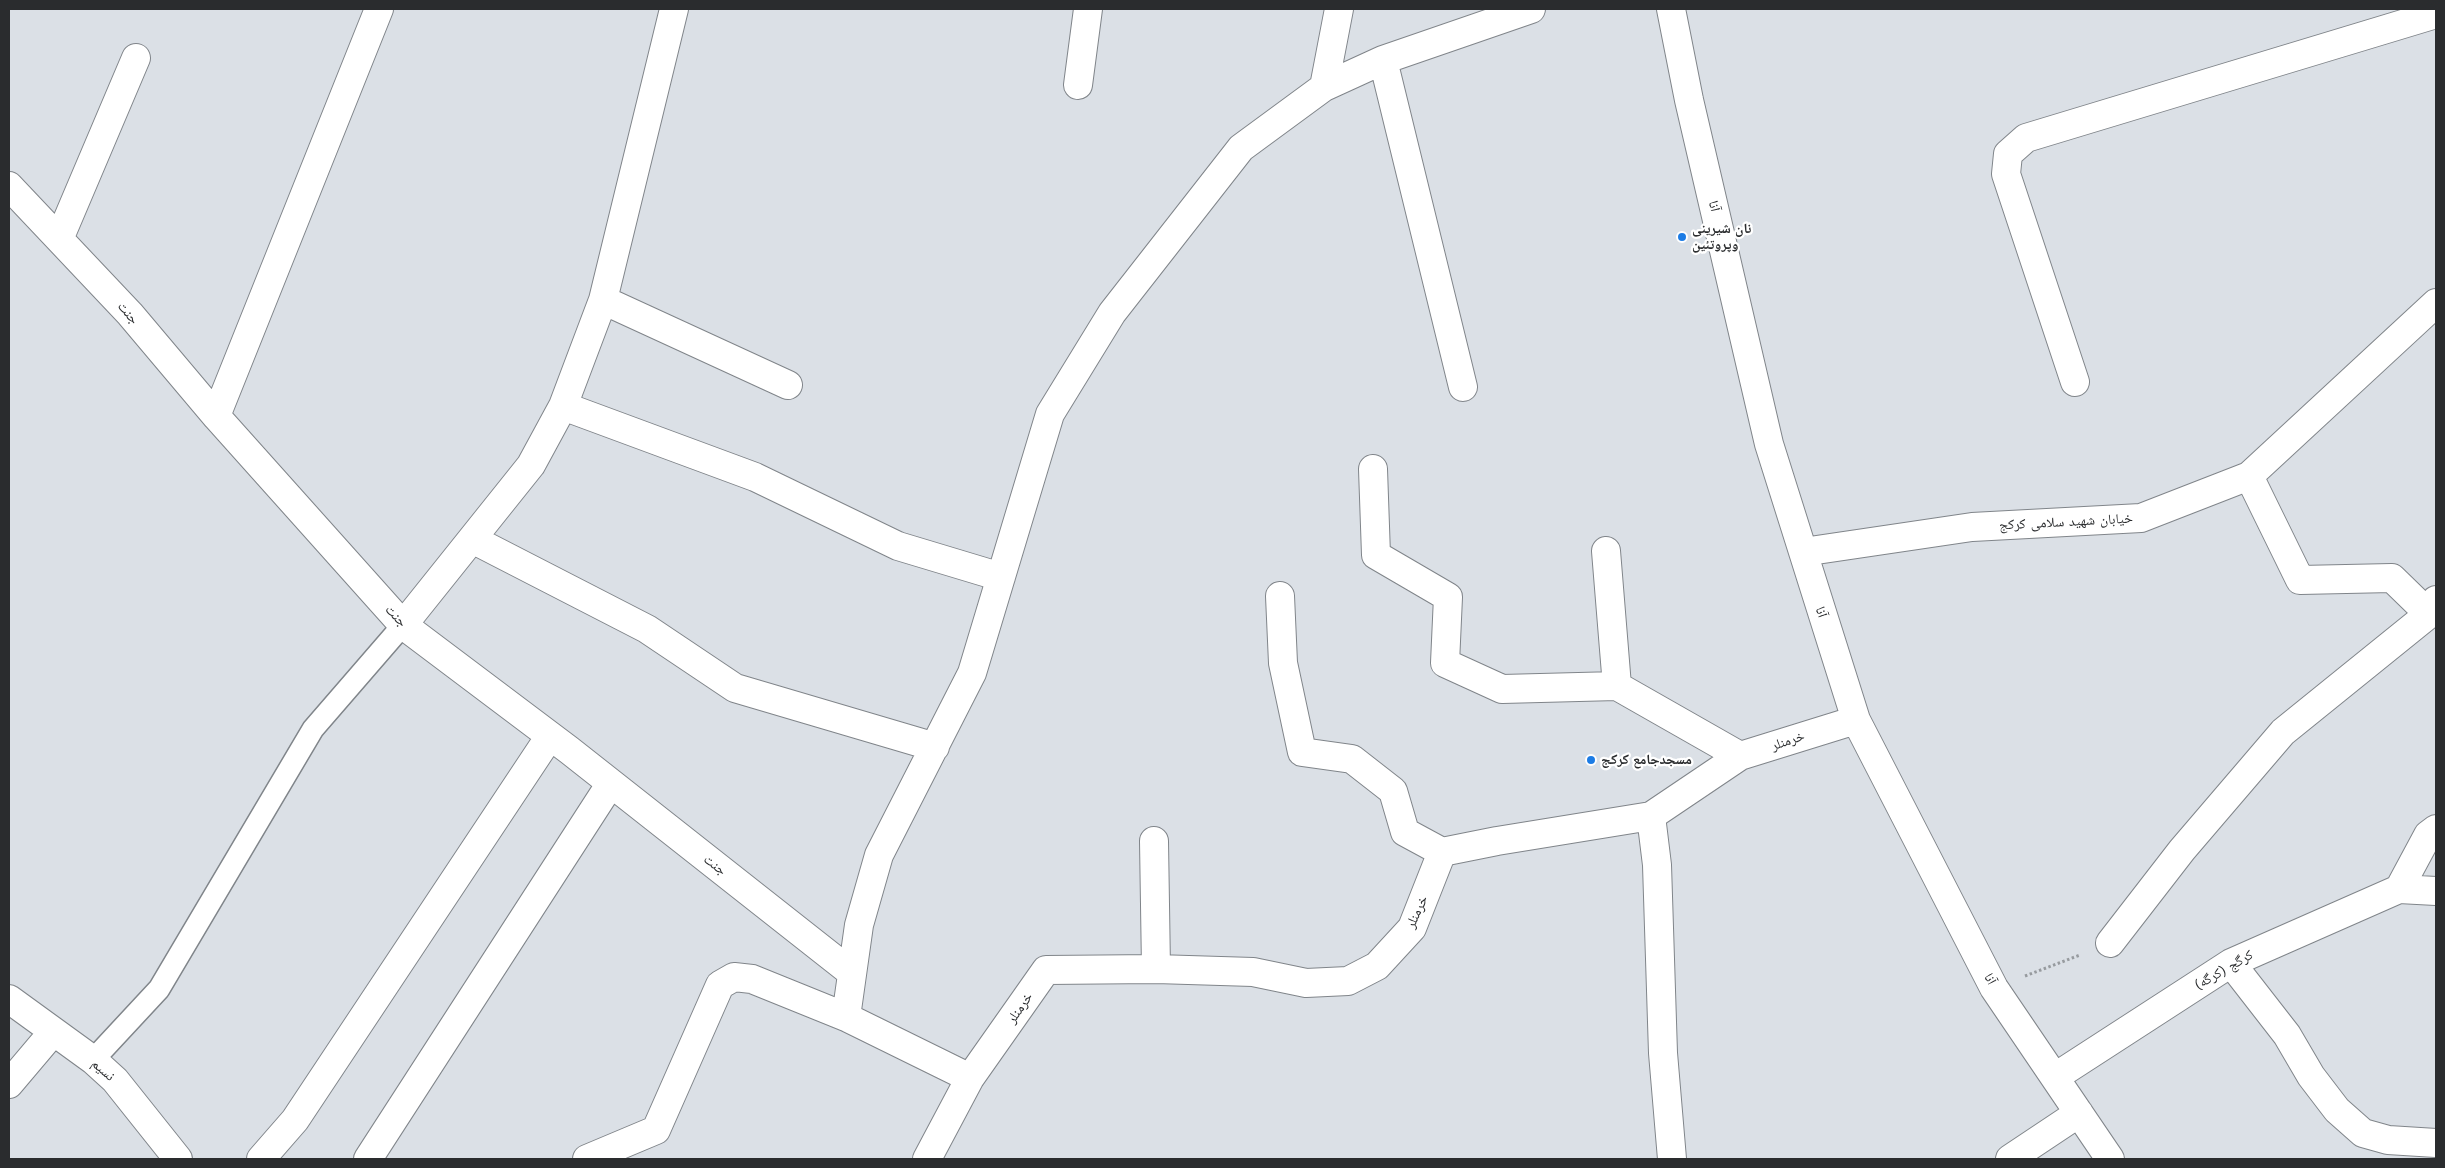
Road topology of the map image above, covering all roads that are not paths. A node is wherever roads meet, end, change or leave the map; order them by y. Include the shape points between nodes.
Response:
1 (378, 9) edge
2 (674, 9) edge
3 (1088, 9) edge
4 (1339, 9) edge
5 (1531, 9) edge
6 (1671, 9) edge
7 (2436, 14) edge
8 (136, 58) dead end
9 (1383, 60) junction
10 (1078, 85) dead end
11 (1324, 87) junction
12 (9, 186) edge
13 (60, 237) junction
14 (603, 300) junction
15 (2436, 303) edge
16 (2076, 382) dead end
17 (788, 385) dead end
18 (1463, 386) dead end
19 (563, 406) junction
20 (216, 416) junction
21 (1373, 469) dead end
22 (2249, 476) junction
23 (472, 539) junction
24 (1606, 551) dead end
25 (1803, 552) junction
26 (1001, 577) junction
27 (1280, 596) dead end
28 (2433, 607) edge
29 (403, 625) junction
30 (1617, 686) junction
31 (1856, 720) junction
32 (550, 736) junction
33 (935, 747) junction
34 (1740, 756) junction
35 (610, 783) junction
36 (1652, 816) junction
37 (2436, 829) edge
38 (1154, 842) dead end
39 (1442, 852) junction
40 (2399, 889) junction
41 (2436, 890) edge
42 (2110, 943) road end
43 (2231, 963) junction
44 (1156, 969) junction
45 (852, 973) junction
46 (9, 999) edge
47 (846, 1017) junction
48 (53, 1032) junction
49 (92, 1060) junction
50 (970, 1078) junction
51 (2055, 1078) junction
52 (9, 1084) edge
53 (2079, 1114) junction
54 (2436, 1143) edge
55 (178, 1159) edge
56 (262, 1159) edge
57 (368, 1159) edge
58 (587, 1159) edge
59 (927, 1159) edge
60 (1672, 1159) edge
61 (2010, 1159) edge
62 (2110, 1159) edge

1 - 20 street
2 - 14 street
3 - 10 street
4 - 11 street
5 - 9 street
6 - 25 street, آنا via 1769,444
7 - 16 street via 2026,138 2008,154 2006,174
8 - 13 street
9 - 11 street
9 - 18 street
11 - 26 street via 1241,148 1112,313 1050,414
12 - 13 street, جنت
13 - 20 street, جنت
14 - 17 street
14 - 19 street
15 - 22 street, خیابان شهید سلامی کرکج
19 - 23 street via 531,465
19 - 26 street via 756,477 898,546
20 - 29 street, جنت
21 - 30 street via 1376,555 1448,597 1445,663 1502,689
22 - 25 street, خیابان شهید سلامی کرکج via 2141,518 1972,528
22 - 28 street via 2300,580 2392,578
23 - 29 street
23 - 33 street via 647,629 735,688
24 - 30 street
25 - 31 street, آنا
26 - 33 street via 972,672
27 - 39 street via 1283,663 1302,752 1352,760 1393,790 1405,832
28 - 42 street via 2283,732 2182,850
29 - 32 street, جنت
29 - 49 lane via 312,729 159,989
30 - 34 street
31 - 34 street, خرمنلر
31 - 51 street, آنا via 1994,988
32 - 35 street, جنت
32 - 56 street via 295,1120
33 - 45 street via 879,855 859,925
34 - 36 street, خرمنلر
35 - 45 street, جنت
35 - 57 street
36 - 39 street, خرمنلر
36 - 60 street via 1663,1053
37 - 40 street via 2428,835
38 - 44 street
39 - 44 street, خرمنلر via 1412,928 1377,966 1348,981 1306,983 1253,972
40 - 41 street, کرگج (کرگه)
40 - 43 street, کرگج (کرگه)
43 - 51 street, کرگج (کرگه)
43 - 54 street via 2287,1035 2311,1076 2332,1103 2363,1133 2388,1140
44 - 50 street, خرمنلر via 1046,970
45 - 47 street
46 - 48 street, نسیم
47 - 50 street
47 - 58 street via 752,979 734,977 720,985 656,1130
48 - 49 street, نسیم
48 - 52 street
49 - 55 street, نسیم via 116,1080
50 - 59 street
51 - 53 street, آنا
53 - 61 street
53 - 62 street, آنا

